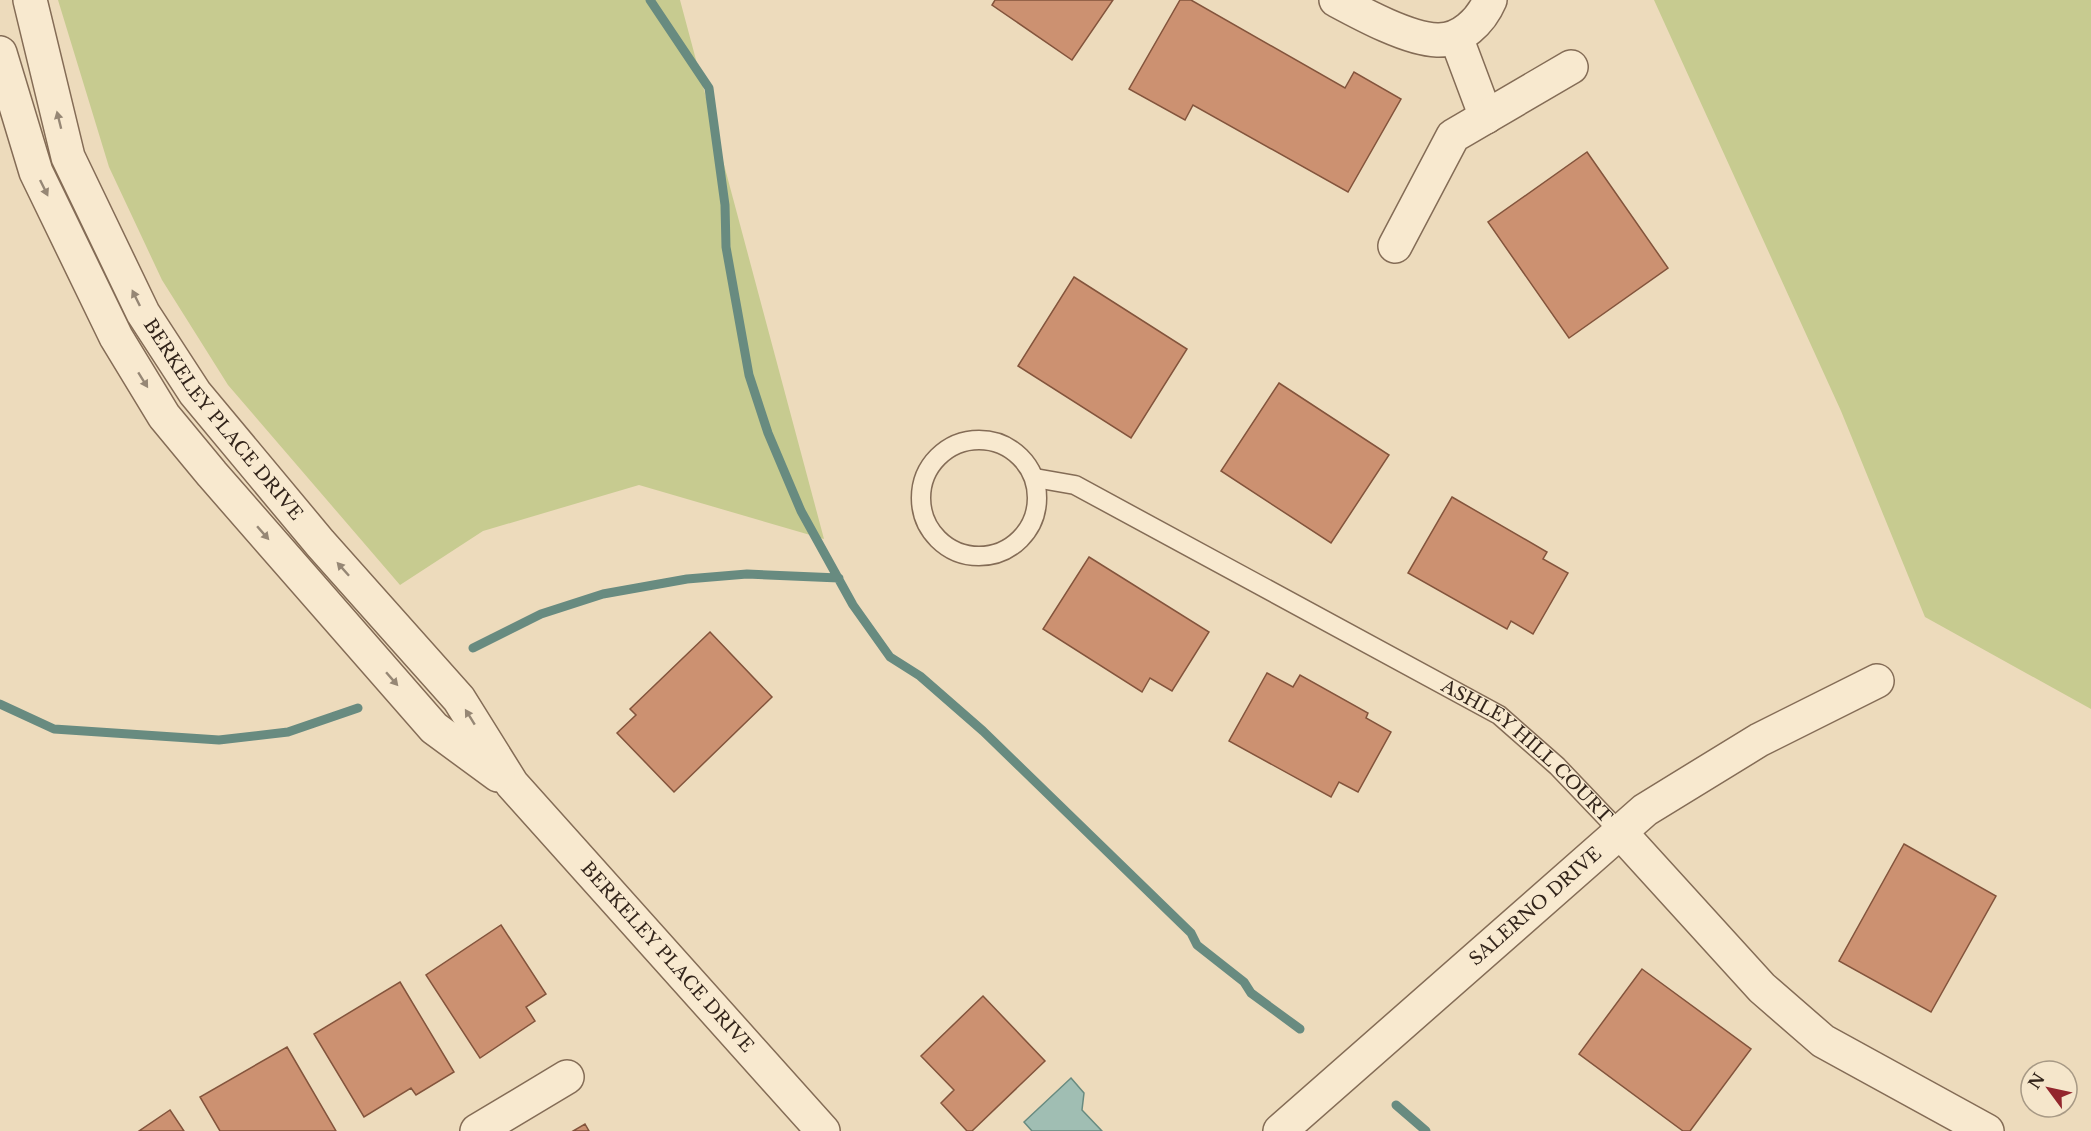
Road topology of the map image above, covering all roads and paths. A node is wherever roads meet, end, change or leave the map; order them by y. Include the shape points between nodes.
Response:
1 (30, 0) edge
2 (1336, 0) edge
3 (1490, 0) edge
4 (1456, 37) junction
5 (0, 53) edge
6 (1571, 68) dead end
7 (1486, 117) junction
8 (1395, 246) dead end
9 (190, 385) junction
10 (161, 410) junction
11 (1035, 478) junction
12 (1877, 681) dead end
13 (512, 784) junction
14 (1620, 832) junction
15 (567, 1077) dead end
16 (477, 1131) edge
17 (823, 1131) edge
18 (1280, 1131) edge
19 (1987, 1131) edge

9 -> 1 street, BERKELEY PLACE DRIVE via 142,313 68,157
2 - 4 street via 1404,33 1437,40
3 - 4 street via 1472,26
4 - 7 street
5 -> 10 street, BERKELEY PLACE DRIVE via 36,172 116,338
6 - 7 street
7 - 8 street via 1454,136
9 - 10 street
13 -> 9 street, BERKELEY PLACE DRIVE via 459,699 320,543
10 -> 13 street, BERKELEY PLACE DRIVE via 434,728
11 - 11 lane via 1026,461 995,441 976,439 958,443 942,452 922,484 926,522 937,538 962,553 991,555 1010,548 1025,535 1035,517
11 - 14 lane, ASHLEY HILL COURT via 1075,485 1499,715 1557,766
12 - 14 street, SALERNO DRIVE via 1759,740 1645,810
13 - 17 street, BERKELEY PLACE DRIVE
14 - 18 street, SALERNO DRIVE
14 - 19 street, ASHLEY HILL COURT via 1762,988 1823,1041
15 - 16 street

